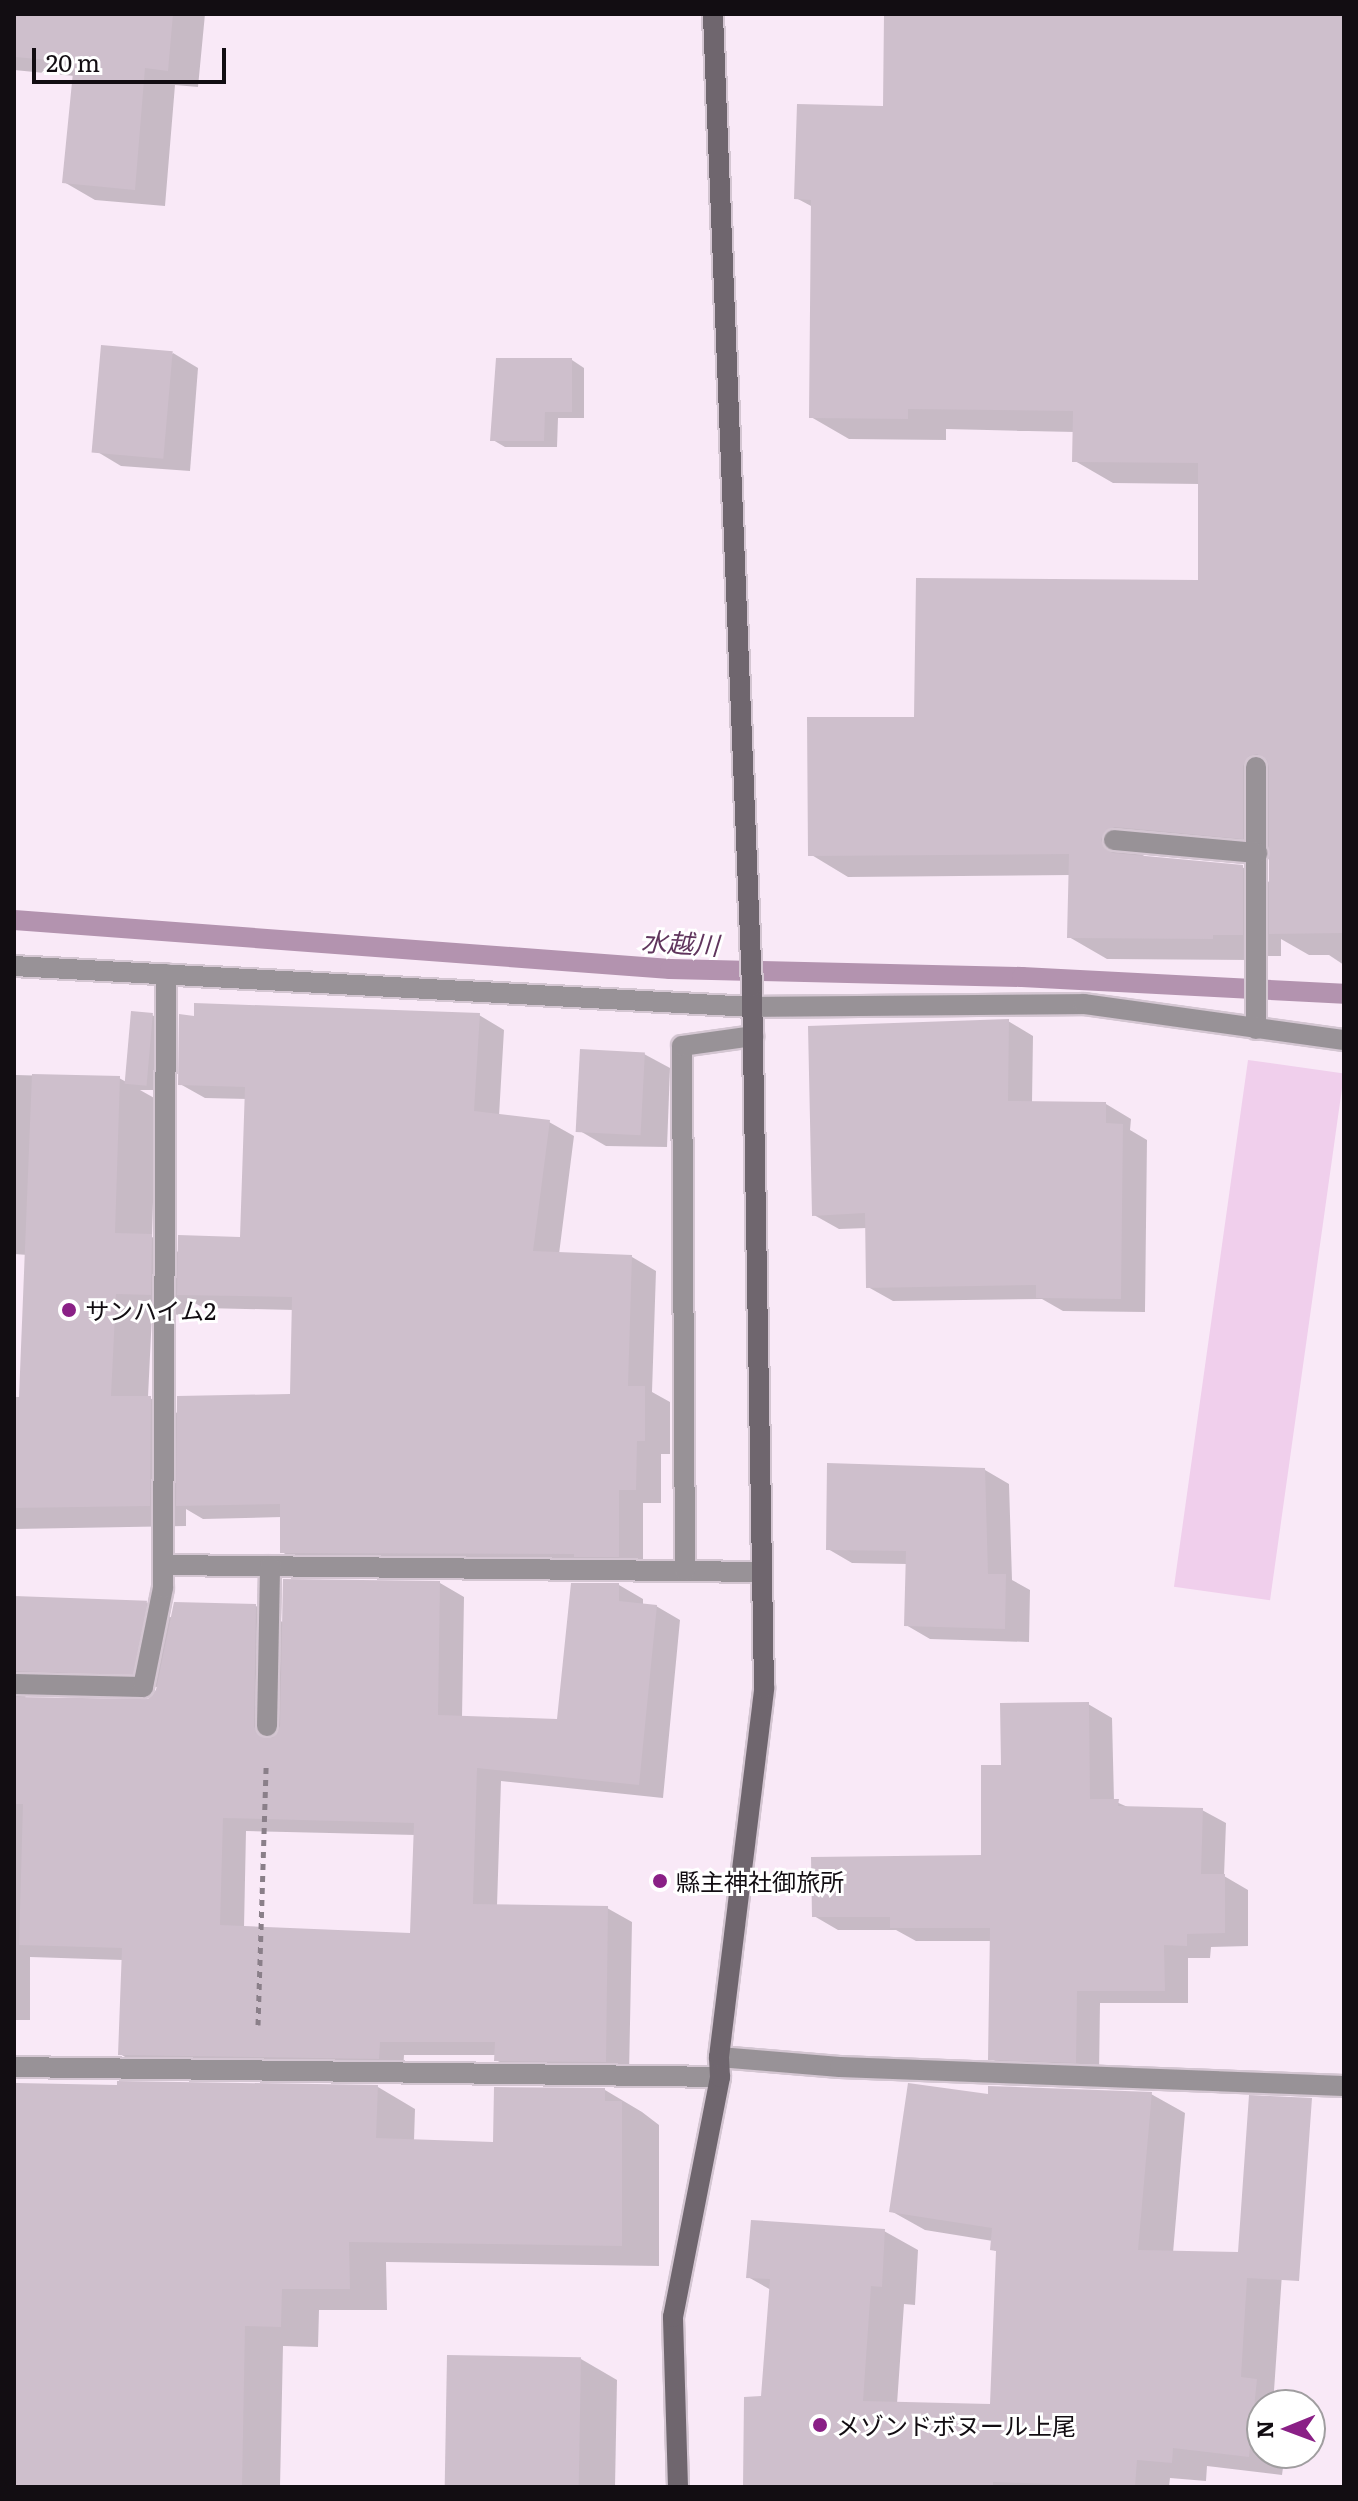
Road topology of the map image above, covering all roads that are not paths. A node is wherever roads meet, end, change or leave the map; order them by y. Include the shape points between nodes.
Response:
1 (713, 14) edge
2 (1256, 767) dead end
3 (1114, 840) dead end
4 (1257, 853) junction
5 (14, 966) edge
6 (166, 974) junction
7 (752, 997) junction
8 (1256, 1029) junction
9 (753, 1036) junction
10 (1344, 1040) edge
11 (164, 1565) junction
12 (270, 1566) junction
13 (685, 1571) junction
14 (762, 1572) junction
15 (14, 1684) edge
16 (267, 1726) road end
17 (14, 2067) edge
18 (719, 2067) junction
19 (1344, 2086) edge
20 (678, 2487) edge

1 - 7 street
2 - 4 street
3 - 4 street
4 - 8 street
5 - 6 street
6 - 7 street
6 - 11 street
7 - 8 street via 1084,1004
7 - 9 street
8 - 10 street
9 - 13 street via 682,1046
9 - 14 street
11 - 12 street
11 - 15 street via 143,1687
12 - 13 street
12 - 16 street
13 - 14 street
14 - 18 street via 764,1688
17 - 18 street
18 - 19 street
18 - 20 street via 673,2317

